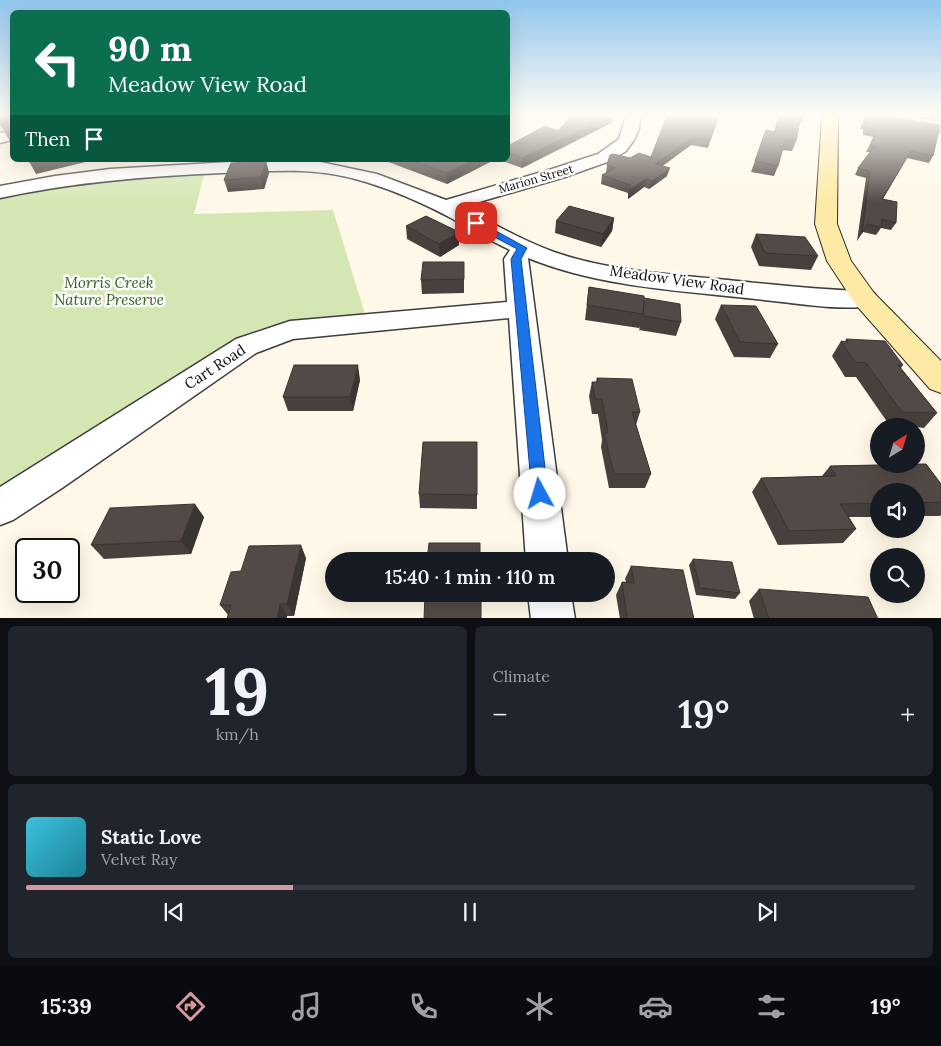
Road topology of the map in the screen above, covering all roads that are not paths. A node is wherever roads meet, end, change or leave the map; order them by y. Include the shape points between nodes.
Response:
1 (621, 145) edge
2 (830, 145) edge
3 (328, 163) edge
4 (174, 164) edge
5 (0, 192) edge
6 (444, 206) junction
7 (522, 248) junction
8 (865, 299) junction
9 (520, 310) junction
10 (941, 381) edge
11 (0, 506) edge
12 (546, 552) edge
13 (551, 602) edge
14 (553, 618) edge

1 - 6 street, Marion Street via 598,160
2 - 8 main road via 826,224 838,261
3 - 4 street, Meadow View Road
3 - 6 street, Meadow View Road
4 - 5 street, Meadow View Road
6 - 7 street, Meadow View Road
7 - 8 street, Meadow View Road via 628,276 833,299
7 - 9 street via 516,259
8 - 10 main road
9 - 11 street, Cart Road via 290,330 246,346
9 - 12 street
13 - 14 street

